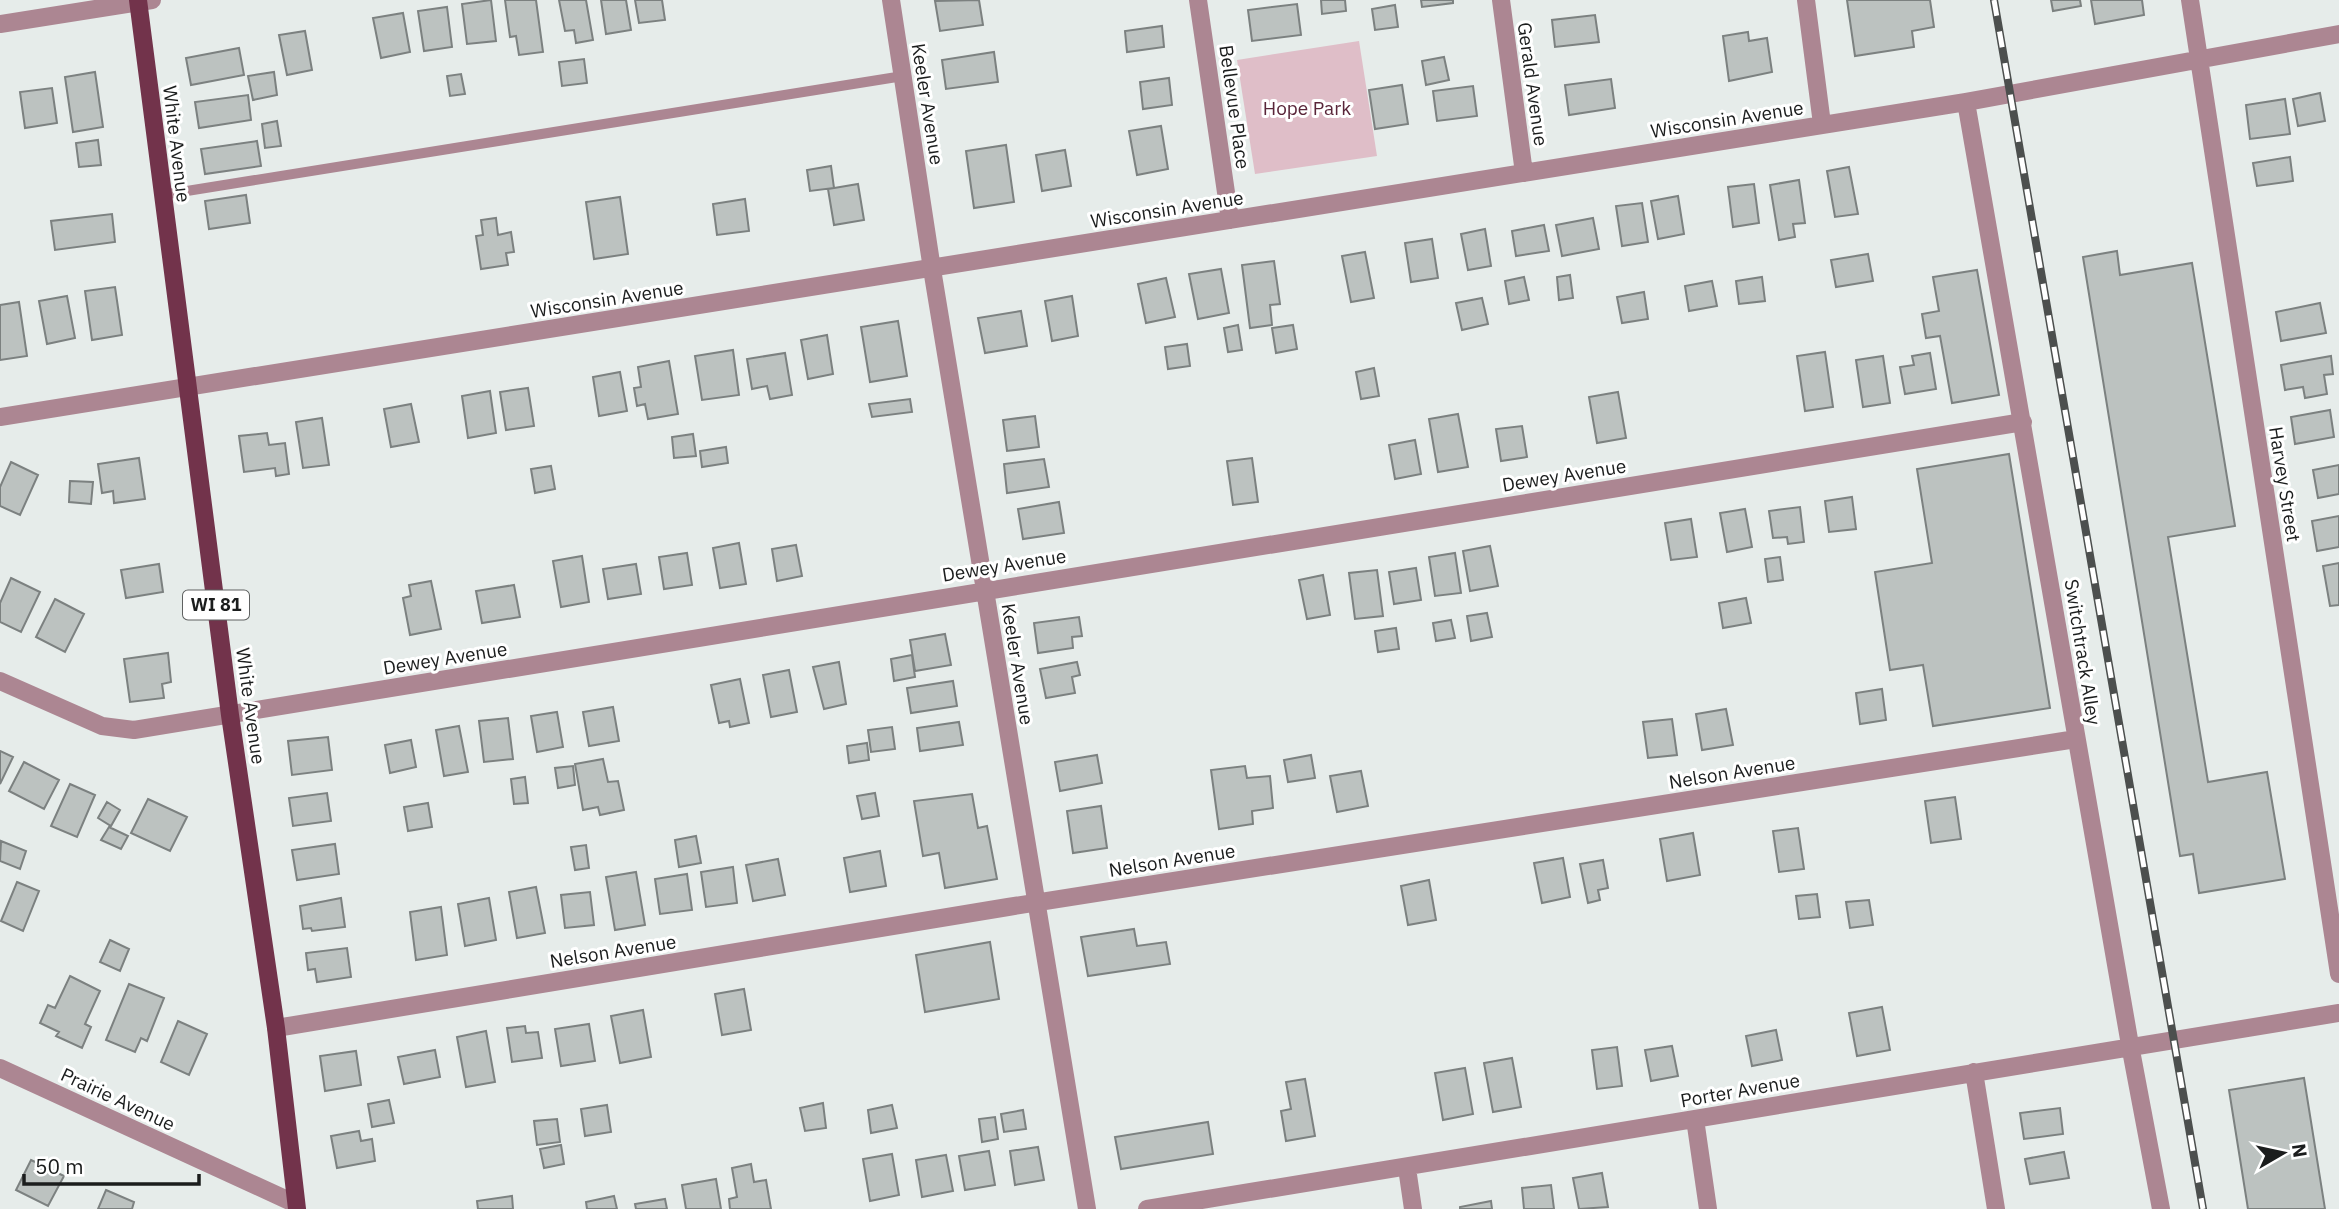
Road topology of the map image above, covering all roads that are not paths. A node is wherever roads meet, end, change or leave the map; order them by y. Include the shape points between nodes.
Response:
1 (891, 0) edge
2 (1198, 0) edge
3 (1501, 0) edge
4 (1806, 0) edge
5 (2190, 0) edge
6 (143, 1) edge
7 (0, 24) edge
8 (2339, 34) edge
9 (2199, 59) junction
10 (903, 76) junction
11 (1966, 102) junction
12 (1822, 124) junction
13 (1524, 173) junction
14 (162, 195) junction
15 (1230, 220) junction
16 (932, 269) junction
17 (188, 387) junction
18 (0, 417) edge
19 (2023, 422) junction
20 (985, 590) junction
21 (0, 681) edge
22 (230, 715) junction
23 (2076, 739) junction
24 (1036, 903) junction
25 (2339, 974) edge
26 (2339, 1013) edge
27 (276, 1028) junction
28 (2130, 1045) junction
29 (0, 1068) edge
30 (1974, 1072) junction
31 (1695, 1119) junction
32 (1407, 1168) junction
33 (296, 1206) edge
34 (1087, 1209) edge
35 (1147, 1209) edge
36 (1413, 1209) edge
37 (1708, 1209) edge
38 (1996, 1209) edge
39 (2161, 1209) edge

1 - 10 street, Keeler Avenue
2 - 15 street, Bellevue Place
3 - 13 street, Gerald Avenue
4 - 12 street
5 - 9 street, Harvey Street
6 - 7 street
6 - 14 main road, White Avenue / WI 81
8 - 9 street, Wisconsin Avenue
9 - 11 street, Wisconsin Avenue
9 - 25 street, Harvey Street
10 - 14 lane
10 - 16 street, Keeler Avenue
11 - 12 street, Wisconsin Avenue
11 - 19 street, Switchtrack Alley
12 - 13 street, Wisconsin Avenue
13 - 15 street, Wisconsin Avenue
14 - 17 main road, White Avenue / WI 81
15 - 16 street, Wisconsin Avenue
16 - 17 street, Wisconsin Avenue
16 - 20 street, Keeler Avenue
17 - 18 street, Wisconsin Avenue
17 - 22 main road, White Avenue / WI 81
19 - 20 street, Dewey Avenue
19 - 23 street, Switchtrack Alley
20 - 22 street, Dewey Avenue
20 - 24 street, Keeler Avenue
21 - 22 street, Dewey Avenue via 102,726 134,730
22 - 27 main road, White Avenue / WI 81
23 - 24 street, Nelson Avenue
23 - 28 street, Switchtrack Alley
24 - 27 street, Nelson Avenue
24 - 34 street, Keeler Avenue
26 - 28 street, Porter Avenue
27 - 33 main road, White Avenue / WI 81
28 - 30 street, Porter Avenue
28 - 39 street, Switchtrack Alley
29 - 33 street, Prairie Avenue
30 - 31 street, Porter Avenue
30 - 38 street
31 - 32 street, Porter Avenue
31 - 37 street
32 - 35 street, Porter Avenue
32 - 36 street

